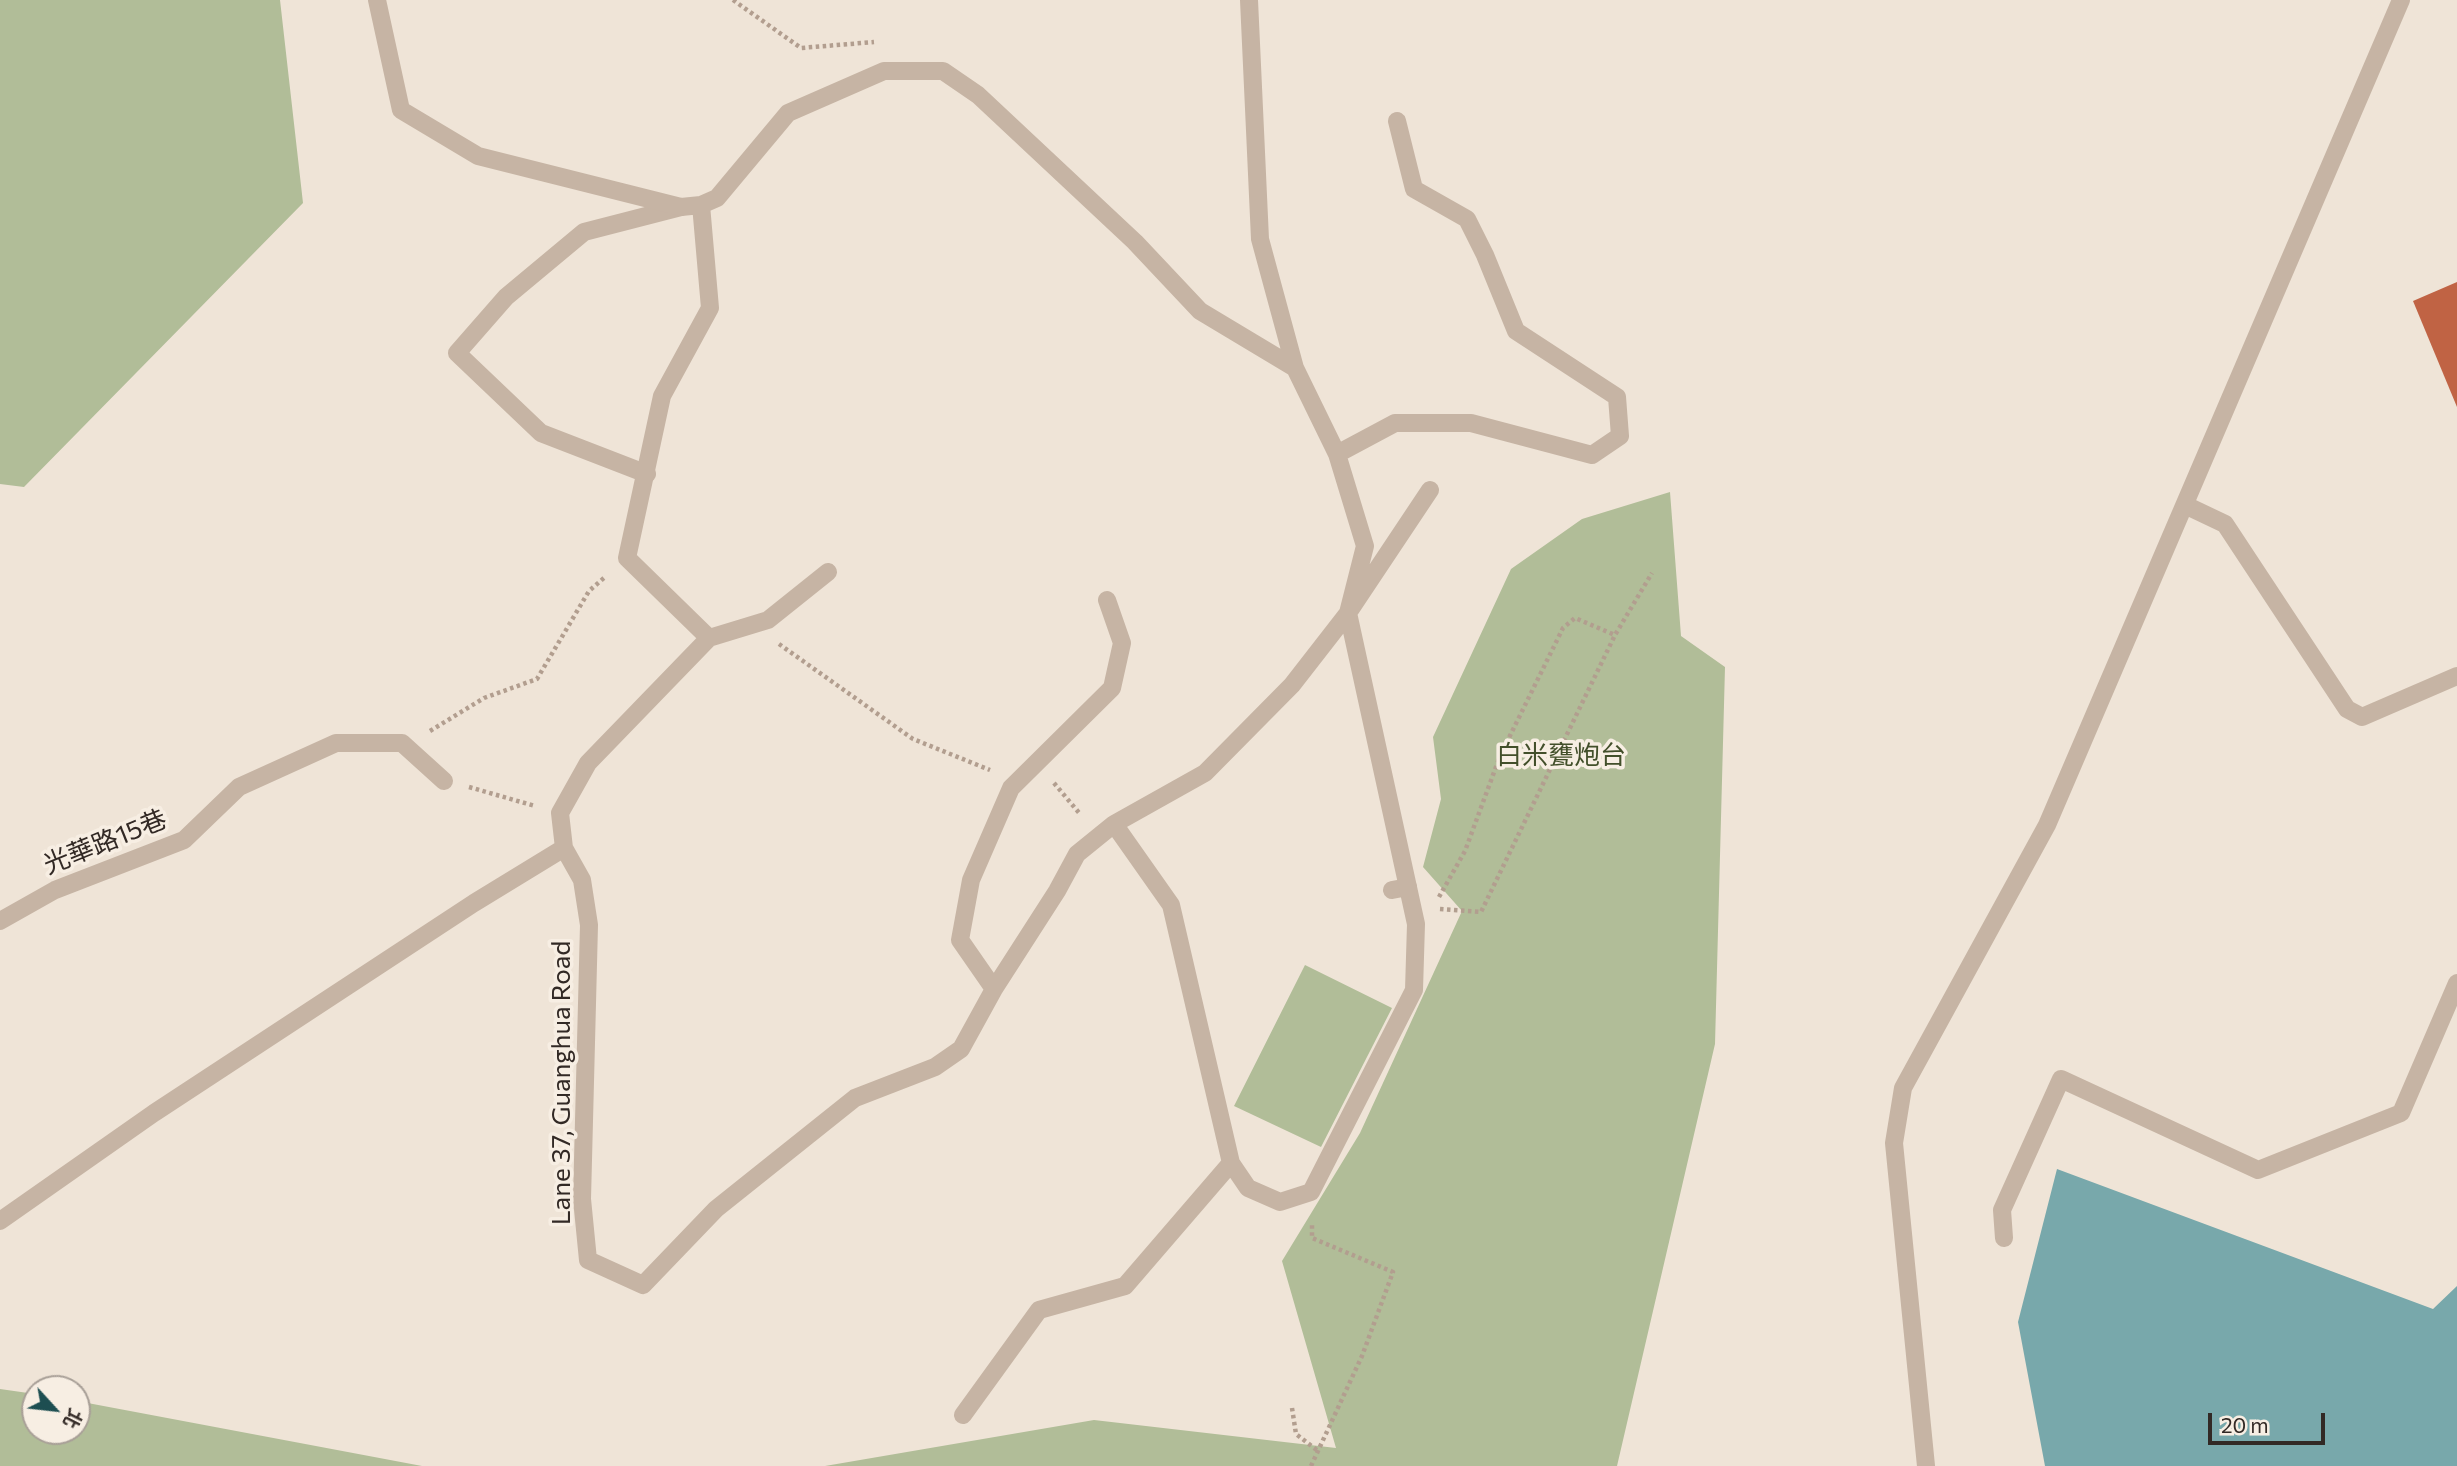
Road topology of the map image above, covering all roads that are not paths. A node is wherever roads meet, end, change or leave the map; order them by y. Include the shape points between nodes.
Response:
1 (377, 0) edge
2 (1249, 0) edge
3 (2401, 0) edge
4 (1397, 121) dead end
5 (701, 205) junction
6 (681, 207) junction
7 (1295, 368) junction
8 (1337, 454) junction
9 (647, 474) junction
10 (1430, 490) dead end
11 (2185, 505) junction
12 (828, 572) dead end
13 (1107, 600) dead end
14 (1348, 613) junction
15 (709, 638) junction
16 (2457, 677) edge
17 (444, 781) road end
18 (1114, 824) junction
19 (564, 848) junction
20 (0, 921) edge
21 (2457, 983) edge
22 (995, 989) junction
23 (1231, 1163) junction
24 (0, 1221) edge
25 (2004, 1238) dead end
26 (963, 1415) dead end
27 (1926, 1466) edge

1 - 6 street via 401,110 478,156
2 - 7 street via 1260,239
3 - 11 street
4 - 8 street via 1414,189 1467,219 1516,331 1617,397 1620,436 1592,454 1471,423 1395,423
5 - 6 street
5 - 7 street via 718,198 788,113 884,71 943,71 988,104 1135,242 1200,311
5 - 9 street via 710,309 662,396
6 - 9 street via 584,232 506,297 457,353 541,433
7 - 8 street
8 - 14 street via 1365,546
9 - 15 street via 627,558
10 - 14 street, Lane 37, Guanghua Road
11 - 16 street via 2225,524 2347,709 2362,717
11 - 27 street via 2047,825 1903,1088 1894,1143
12 - 15 street via 768,620
13 - 22 street via 1122,643 1112,688 1011,788 971,880 960,940
14 - 18 street, Lane 37, Guanghua Road via 1292,685 1205,773
14 - 23 street via 1400,888 1416,924 1414,990 1311,1192 1280,1202 1248,1188
15 - 19 street via 588,763 560,813
17 - 20 street, 光華路15巷 via 402,743 336,743 239,787 184,840 55,890
18 - 22 street, Lane 37, Guanghua Road via 1077,853
18 - 23 street via 1171,905
19 - 22 street, Lane 37, Guanghua Road via 582,880 589,925 582,1199 588,1260 643,1285 716,1209 855,1098 935,1067 961,1049
19 - 24 street via 153,1113
21 - 25 street via 2401,1113 2258,1170 2061,1079 2002,1210
23 - 26 street via 1125,1286 1039,1310

